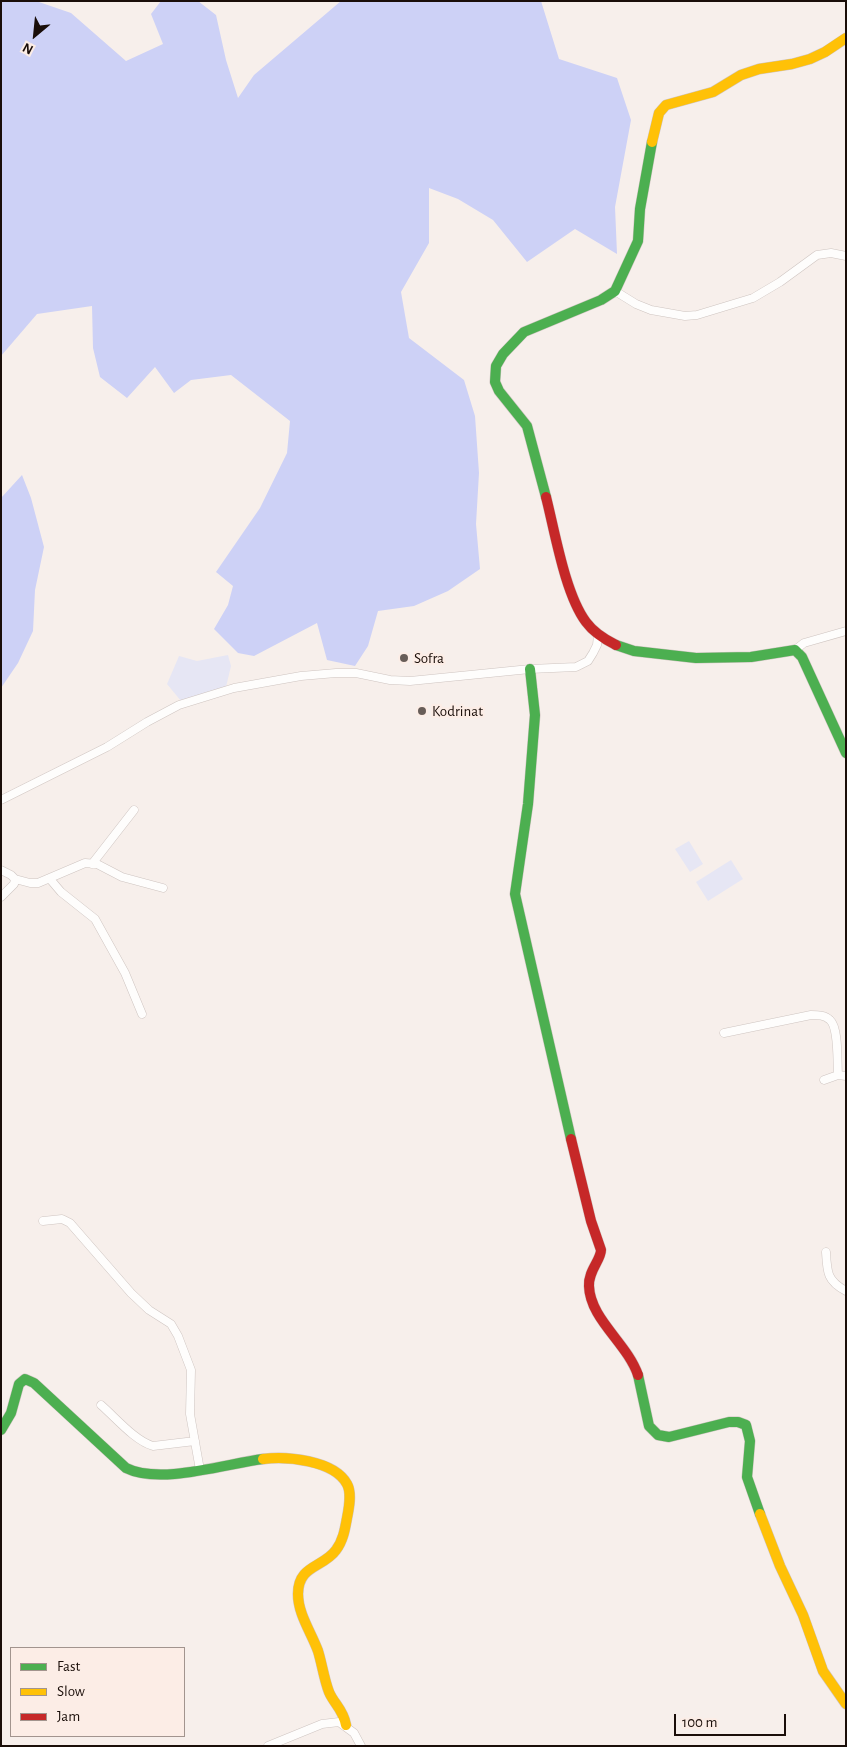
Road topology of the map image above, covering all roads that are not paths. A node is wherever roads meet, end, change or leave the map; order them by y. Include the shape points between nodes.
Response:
1 (846, 38) edge
2 (846, 256) edge
3 (615, 291) junction
4 (846, 631) edge
5 (598, 635) junction
6 (795, 650) junction
7 (530, 668) junction
8 (846, 753) edge
9 (1, 800) edge
10 (134, 810) dead end
11 (92, 864) junction
12 (1, 870) edge
13 (14, 878) junction
14 (50, 879) junction
15 (163, 888) dead end
16 (1, 897) edge
17 (142, 1014) dead end
18 (724, 1033) dead end
19 (842, 1075) edge
20 (824, 1080) dead end
21 (43, 1221) dead end
22 (826, 1252) dead end
23 (846, 1291) edge
24 (101, 1405) dead end
25 (1, 1430) edge
26 (195, 1441) junction
27 (200, 1470) junction
28 (846, 1704) edge
29 (346, 1726) junction
30 (268, 1746) edge
31 (361, 1746) edge

1 - 3 street via 810,58 759,69 713,92 662,108 646,168 638,241
2 - 3 street via 817,255 753,298 697,315 651,310
3 - 5 street via 524,332 503,354 495,374 499,391 527,426 570,592
4 - 6 street
5 - 6 street via 634,651 696,658 751,657
5 - 7 street via 593,653 583,664 567,668
6 - 8 street via 802,656
7 - 9 street via 410,681 336,673 234,688 179,705
7 - 28 street via 535,716 516,909 526,939 567,1127 594,1233 601,1247 601,1254 590,1273 591,1299 606,1328 634,1364 652,1432 669,1437 729,1422 746,1425 750,1441 746,1477 823,1671
10 - 11 street
11 - 14 street via 85,863
11 - 15 street via 122,877
12 - 13 street
13 - 14 street via 30,883
13 - 16 street via 14,884
14 - 17 street via 95,919 125,973
18 - 19 street via 812,1015 823,1016 831,1020 835,1028
19 - 20 street
21 - 26 street via 62,1219 70,1223 131,1293 149,1310 172,1324 190,1363 190,1414
22 - 23 street via 826,1270 830,1279
24 - 26 street via 147,1444
25 - 27 street via 11,1413 19,1384 25,1379 126,1468 147,1475
26 - 27 street
27 - 29 street via 246,1461 287,1458 326,1468 347,1484 349,1505 341,1543 329,1557 304,1572 298,1594 330,1694 340,1708
29 - 30 street via 339,1722 322,1724
29 - 31 street

